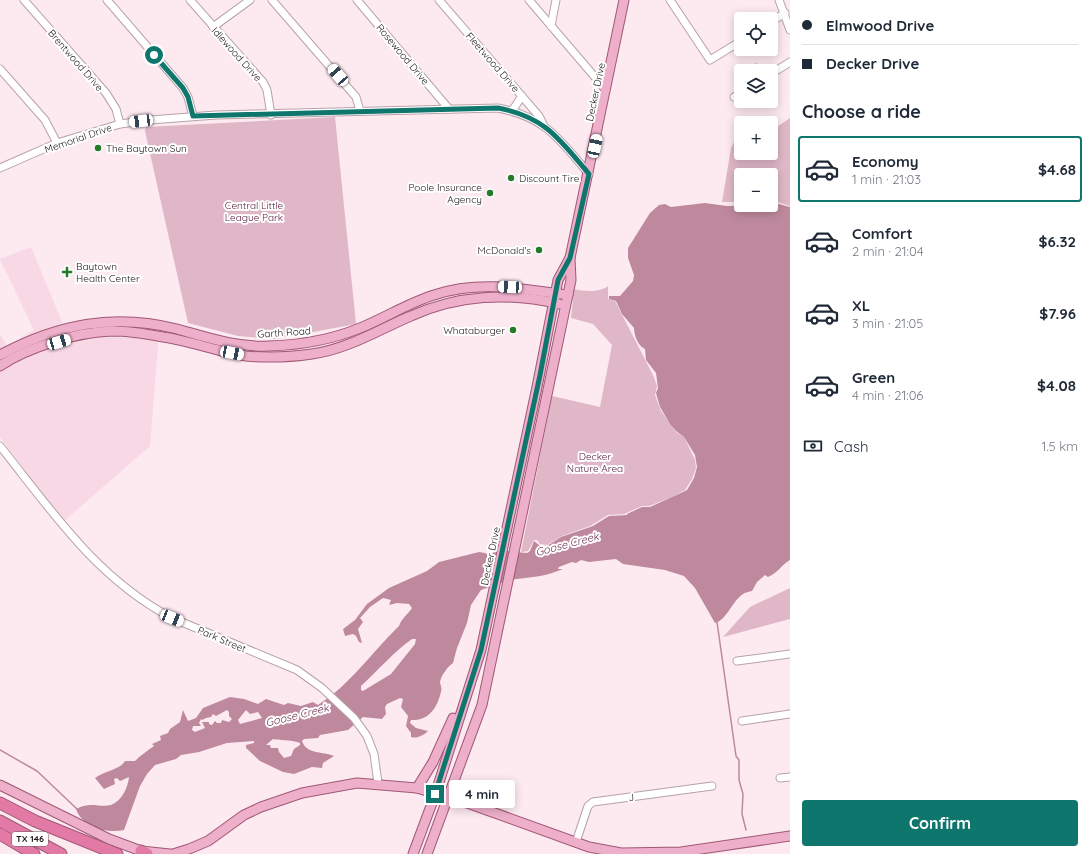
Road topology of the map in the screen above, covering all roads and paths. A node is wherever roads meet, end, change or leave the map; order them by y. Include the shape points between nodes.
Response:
1 (24, 0) edge
2 (107, 0) edge
3 (190, 0) edge
4 (250, 0) edge
5 (272, 0) edge
6 (357, 0) edge
7 (439, 0) edge
8 (529, 0) edge
9 (556, 0) edge
10 (624, 0) edge
11 (670, 0) edge
12 (779, 0) edge
13 (785, 13) junction
14 (778, 18) edge
15 (551, 26) junction
16 (213, 28) junction
17 (790, 30) edge
18 (734, 45) edge
19 (790, 62) edge
20 (0, 69) edge
21 (778, 70) edge
22 (606, 90) junction
23 (522, 96) junction
24 (449, 109) junction
25 (360, 111) junction
26 (512, 111) junction
27 (271, 115) junction
28 (193, 116) junction
29 (120, 124) junction
30 (544, 126) junction
31 (57, 143) junction
32 (0, 168) edge
33 (589, 174) junction
34 (570, 258) junction
35 (473, 287) junction
36 (556, 293) junction
37 (568, 295) junction
38 (472, 298) junction
39 (421, 299) junction
40 (554, 303) junction
41 (566, 306) junction
42 (426, 310) junction
43 (109, 321) junction
44 (360, 328) junction
45 (112, 331) junction
46 (44, 335) junction
47 (365, 338) junction
48 (232, 343) junction
49 (306, 343) junction
50 (47, 345) junction
51 (229, 352) junction
52 (307, 354) junction
53 (0, 355) edge
54 (0, 366) edge
55 (0, 446) edge
56 (481, 650) junction
57 (790, 654) edge
58 (737, 661) dead end
59 (790, 714) edge
60 (742, 721) dead end
61 (790, 777) edge
62 (780, 778) dead end
63 (378, 783) junction
64 (0, 785) edge
65 (712, 786) dead end
66 (418, 788) junction
67 (435, 794) junction
68 (448, 798) junction
69 (0, 803) edge
70 (0, 821) edge
71 (0, 834) edge
72 (790, 836) edge
73 (576, 842) junction
74 (140, 851) edge
75 (34, 854) edge
76 (61, 854) edge
77 (117, 854) edge
78 (172, 854) edge
79 (413, 854) edge
80 (427, 854) edge

1 - 29 street, Brentwood Drive via 106,93 116,109
2 - 28 street via 183,88
3 - 16 street, Idlewood Drive
4 - 16 street
5 - 25 street via 356,96
6 - 24 street, Rosewood Drive
7 - 23 street, Fleetwood Drive
8 - 15 street
9 - 15 street
10 - 22 main road, Decker Drive
11 - 18 street via 710,60
12 - 13 street
13 - 14 street
13 - 17 street
15 - 22 street
16 - 27 street, Idlewood Drive via 263,82 267,90
19 - 21 street
20 - 31 street via 45,120
22 - 33 main road, Decker Drive
23 - 26 street
23 - 30 street, Fleetwood Drive
24 - 25 street, Memorial Drive
24 - 26 street, Memorial Drive via 498,108
25 - 27 street, Memorial Drive
26 - 30 street, Memorial Drive
27 - 28 street, Memorial Drive
28 - 29 street, Memorial Drive
29 - 31 street, Memorial Drive
30 - 33 street, Memorial Drive
31 - 32 street, Memorial Drive
33 - 34 main road, Decker Drive
34 - 36 main road, Decker Drive via 558,280
34 - 37 main road, Decker Drive via 571,280
35 - 36 main road, Garth Road via 522,288
35 - 38 street
35 - 39 main road, Garth Road
36 - 37 main road, Garth Road
36 - 40 main road, Decker Drive
37 - 41 main road, Decker Drive
38 - 40 main road via 518,298
38 - 42 main road
39 - 42 main road
39 - 44 main road, Garth Road
40 - 41 main road
40 - 56 main road, Decker Drive
41 - 68 main road, Decker Drive via 482,705
42 - 47 main road
43 - 45 main road
43 - 46 main road, Garth Road via 73,326
43 - 48 main road, Garth Road via 149,323
44 - 47 main road
44 - 49 main road, Garth Road
45 - 50 main road
45 - 51 main road via 164,337
46 - 50 main road
46 - 53 main road, Garth Road via 19,344
47 - 52 main road via 345,346
48 - 49 main road, Garth Road via 266,347
48 - 51 main road
49 - 52 main road
50 - 54 main road
51 - 52 main road via 260,356
55 - 63 street, Park Street via 67,530 102,569 120,584 172,618 296,670 322,688 363,729 374,754
56 - 66 main road via 466,680 448,730
56 - 67 main road, Decker Drive
57 - 58 street
59 - 60 street
61 - 62 street
63 - 66 main road
63 - 78 main road via 322,788 276,802 244,815 208,841 189,850
64 - 74 main road via 109,839
65 - 73 street, J via 593,802 588,806
66 - 67 main road
67 - 68 main road
67 - 79 main road, Decker Drive
68 - 73 main road
68 - 80 main road, Decker Drive
69 - 77 highway via 35,821
70 - 76 highway, TX 146
71 - 75 highway, TX 146
72 - 73 main road via 681,852 621,853
74 - 78 main road

